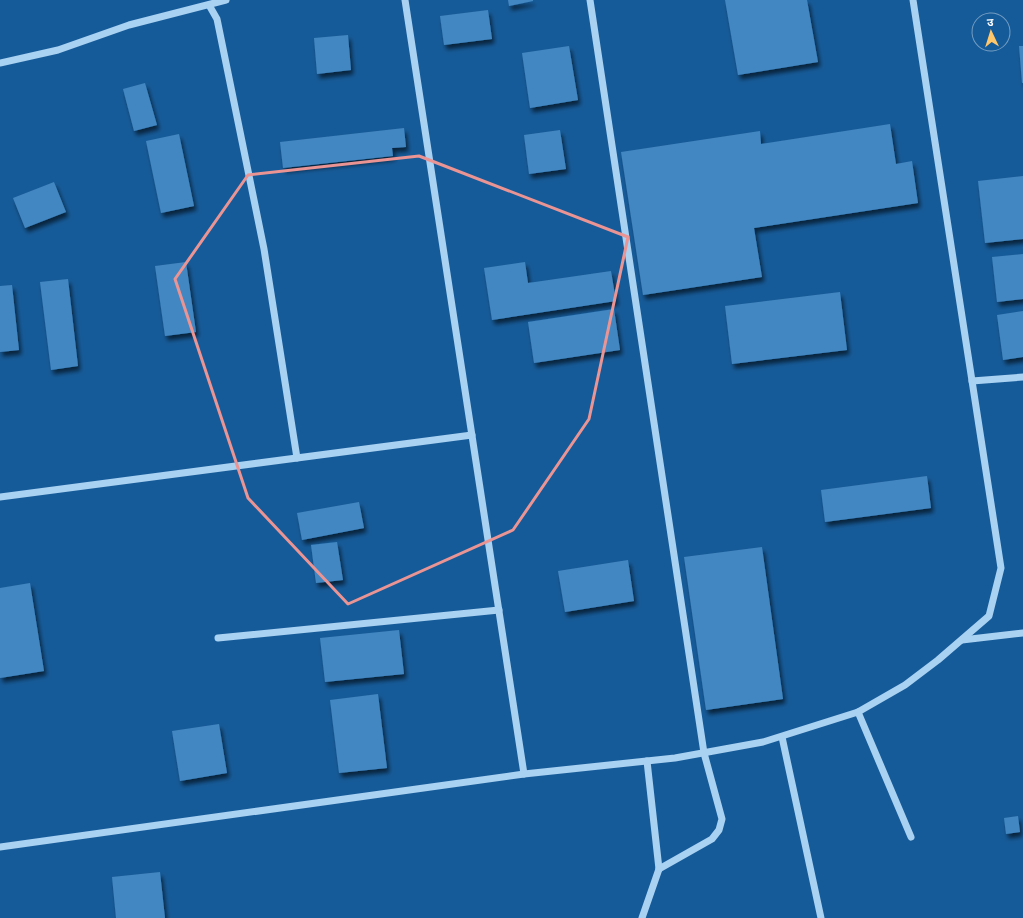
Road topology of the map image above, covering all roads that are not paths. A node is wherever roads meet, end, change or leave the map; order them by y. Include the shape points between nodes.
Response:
1 (226, 0) edge
2 (405, 0) edge
3 (590, 0) edge
4 (913, 0) edge
5 (209, 5) junction
6 (0, 63) edge
7 (1023, 376) edge
8 (972, 381) junction
9 (472, 435) junction
10 (297, 458) junction
11 (0, 497) edge
12 (499, 610) junction
13 (1023, 633) edge
14 (218, 638) dead end
15 (961, 640) junction
16 (858, 712) junction
17 (782, 736) junction
18 (704, 753) junction
19 (646, 761) junction
20 (524, 774) junction
21 (911, 837) dead end
22 (0, 847) edge
23 (659, 869) junction
24 (642, 918) edge
25 (822, 918) edge

1 - 5 street
2 - 9 street
3 - 18 street
4 - 8 street
5 - 6 street via 129,25 58,50
5 - 10 street via 217,19 264,249
7 - 8 street
8 - 15 street via 1001,568 989,616
9 - 10 street
9 - 12 street
10 - 11 street
12 - 14 street
12 - 20 street
13 - 15 street
15 - 16 street via 905,685
16 - 17 street
16 - 21 street
17 - 18 street
17 - 25 street
18 - 19 street
18 - 23 street via 722,819 719,830 712,839
19 - 20 street
19 - 23 street
20 - 22 street
23 - 24 street

